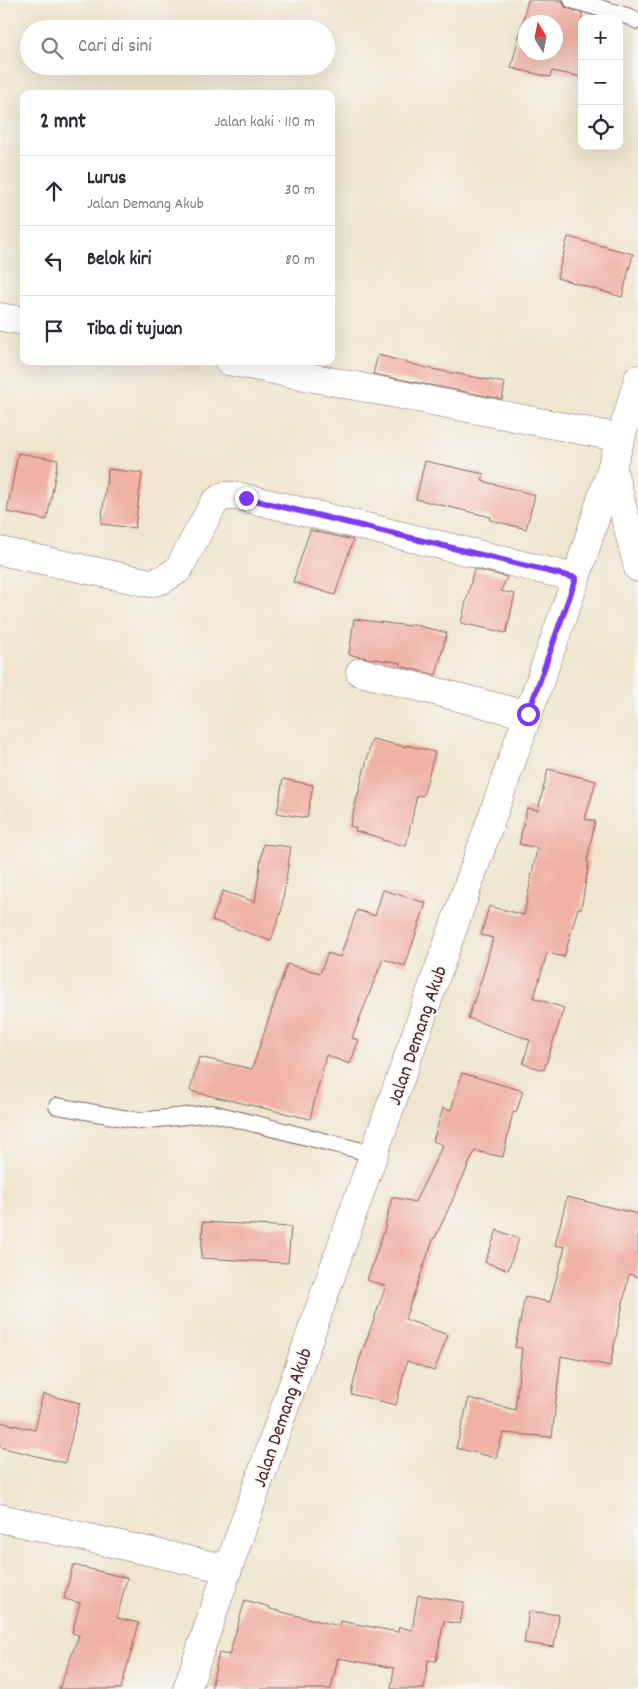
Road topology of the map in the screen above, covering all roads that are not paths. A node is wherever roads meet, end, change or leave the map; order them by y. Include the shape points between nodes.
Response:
1 (572, 0) edge
2 (638, 21) edge
3 (0, 317) edge
4 (20, 320) edge
5 (248, 365) edge
6 (638, 379) edge
7 (621, 438) junction
8 (612, 466) junction
9 (0, 551) edge
10 (637, 563) edge
11 (576, 578) junction
12 (360, 672) dead end
13 (528, 714) junction
14 (57, 1106) dead end
15 (374, 1154) junction
16 (0, 1518) edge
17 (228, 1569) junction
18 (187, 1689) edge

1 - 2 lane
3 - 4 street
5 - 7 street
6 - 7 street, Jalan Demang Akub
7 - 8 street, Jalan Demang Akub
8 - 10 street
8 - 11 street, Jalan Demang Akub
9 - 11 street via 150,583 178,570 214,502 223,496 238,496
11 - 13 street, Jalan Demang Akub
12 - 13 street
13 - 15 street, Jalan Demang Akub
14 - 15 lane via 140,1121 212,1113
15 - 17 street, Jalan Demang Akub
16 - 17 street
17 - 18 street, Jalan Demang Akub

